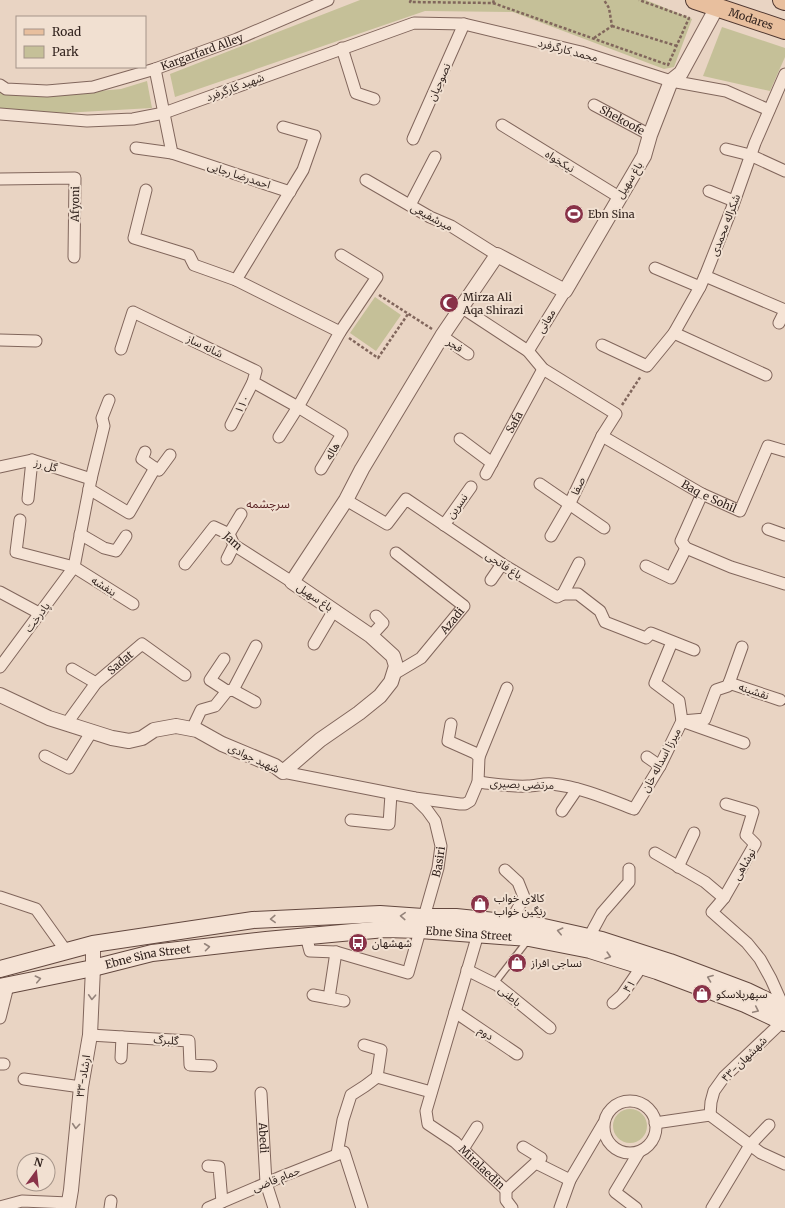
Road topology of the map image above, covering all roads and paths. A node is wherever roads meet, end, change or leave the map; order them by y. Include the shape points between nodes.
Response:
1 (328, 0) edge
2 (411, 0) edge
3 (604, 0) edge
4 (639, 0) edge
5 (695, 0) edge
6 (782, 0) edge
7 (494, 1) edge
8 (785, 1) edge
9 (717, 7) junction
10 (464, 24) junction
11 (612, 26) junction
12 (785, 30) edge
13 (593, 38) junction
14 (677, 46) junction
15 (342, 48) junction
16 (155, 69) junction
17 (785, 74) edge
18 (671, 81) junction
19 (0, 85) edge
20 (374, 99) dead end
21 (594, 105) dead end
22 (769, 110) junction
23 (164, 113) junction
24 (0, 114) edge
25 (502, 125) dead end
26 (283, 127) dead end
27 (650, 135) junction
28 (414, 139) dead end
29 (136, 148) dead end
30 (726, 149) dead end
31 (172, 153) junction
32 (750, 155) junction
33 (435, 157) dead end
34 (785, 171) edge
35 (0, 179) edge
36 (366, 180) dead end
37 (146, 190) dead end
38 (709, 191) dead end
39 (290, 192) junction
40 (619, 197) junction
41 (734, 201) junction
42 (410, 205) junction
43 (341, 255) dead end
44 (497, 255) junction
45 (74, 257) dead end
46 (655, 268) dead end
47 (705, 276) junction
48 (236, 280) junction
49 (700, 287) junction
50 (369, 289) junction
51 (565, 290) junction
52 (461, 307) junction
53 (785, 310) edge
54 (408, 314) junction
55 (779, 323) dead end
56 (340, 332) junction
57 (674, 333) junction
58 (442, 336) junction
59 (0, 340) edge
60 (36, 341) dead end
61 (602, 345) dead end
62 (121, 349) dead end
63 (528, 351) junction
64 (468, 354) dead end
65 (647, 366) junction
66 (543, 369) junction
67 (766, 376) dead end
68 (253, 382) junction
69 (109, 400) dead end
70 (298, 407) junction
71 (616, 414) junction
72 (230, 425) dead end
73 (602, 436) junction
74 (279, 437) dead end
75 (460, 439) dead end
76 (785, 451) edge
77 (145, 452) dead end
78 (170, 455) dead end
79 (32, 460) junction
80 (492, 463) junction
81 (0, 467) edge
82 (154, 468) junction
83 (321, 469) dead end
84 (486, 474) dead end
85 (90, 484) junction
86 (540, 484) dead end
87 (471, 487) dead end
88 (702, 494) junction
89 (28, 498) dead end
90 (346, 500) junction
91 (569, 505) junction
92 (241, 514) dead end
93 (20, 520) dead end
94 (444, 525) junction
95 (604, 528) dead end
96 (768, 529) dead end
97 (80, 534) junction
98 (228, 534) junction
99 (785, 534) edge
100 (126, 536) dead end
101 (551, 536) dead end
102 (234, 545) junction
103 (686, 548) junction
104 (396, 553) dead end
105 (227, 559) dead end
106 (579, 563) dead end
107 (185, 564) dead end
108 (502, 564) junction
109 (646, 566) dead end
110 (74, 567) junction
111 (491, 580) dead end
112 (292, 582) junction
113 (785, 584) edge
114 (0, 592) edge
115 (563, 594) junction
116 (133, 604) dead end
117 (334, 610) junction
118 (39, 613) junction
119 (376, 616) dead end
120 (371, 636) junction
121 (672, 642) junction
122 (314, 644) dead end
123 (256, 646) dead end
124 (742, 647) dead end
125 (694, 650) dead end
126 (224, 659) dead end
127 (0, 667) edge
128 (72, 669) dead end
129 (394, 674) junction
130 (185, 675) dead end
131 (96, 683) junction
132 (729, 683) junction
133 (507, 688) dead end
134 (230, 691) junction
135 (0, 696) edge
136 (780, 700) dead end
137 (255, 702) dead end
138 (682, 721) junction
139 (67, 724) junction
140 (451, 724) dead end
141 (192, 729) junction
142 (92, 731) junction
143 (744, 743) dead end
144 (45, 756) dead end
145 (479, 757) junction
146 (647, 757) dead end
147 (660, 766) junction
148 (283, 772) junction
149 (478, 782) junction
150 (577, 789) junction
151 (391, 794) junction
152 (415, 798) junction
153 (726, 804) dead end
154 (634, 809) joint
155 (562, 812) dead end
156 (351, 820) dead end
157 (694, 833) dead end
158 (655, 853) dead end
159 (678, 867) junction
160 (629, 869) dead end
161 (505, 870) dead end
162 (0, 897) edge
163 (724, 898) junction
164 (301, 918) junction
165 (510, 923) junction
166 (422, 924) junction
167 (478, 934) junction
168 (306, 936) junction
169 (529, 938) junction
170 (589, 938) junction
171 (93, 944) junction
172 (66, 951) junction
173 (336, 952) junction
174 (642, 966) junction
175 (94, 968) junction
176 (0, 969) edge
177 (468, 970) junction
178 (494, 984) junction
179 (4, 986) edge
180 (313, 995) dead end
181 (329, 998) junction
182 (344, 1001) dead end
183 (613, 1003) dead end
184 (455, 1012) junction
185 (784, 1015) edge
186 (0, 1018) edge
187 (550, 1028) dead end
188 (90, 1035) junction
189 (122, 1037) junction
190 (364, 1045) dead end
191 (517, 1054) dead end
192 (122, 1058) dead end
193 (211, 1066) dead end
194 (377, 1077) junction
195 (24, 1078) dead end
196 (81, 1087) junction
197 (431, 1092) junction
198 (261, 1093) dead end
199 (710, 1115) junction
200 (655, 1123) junction
201 (603, 1124) junction
202 (769, 1125) dead end
203 (477, 1127) dead end
204 (750, 1145) junction
205 (523, 1147) dead end
206 (463, 1149) junction
207 (639, 1152) junction
208 (337, 1154) junction
209 (536, 1163) junction
210 (785, 1164) edge
211 (208, 1166) dead end
212 (570, 1180) junction
213 (266, 1183) junction
214 (506, 1190) junction
215 (222, 1202) junction
216 (68, 1205) edge
217 (0, 1207) edge
218 (208, 1208) edge
219 (274, 1208) edge
220 (362, 1208) edge
221 (512, 1208) edge
222 (560, 1208) edge
223 (636, 1208) edge
224 (712, 1208) edge

1 - 16 street, Kargarfard Alley via 237,39
2 - 7 path via 410,2
3 - 11 path via 609,8
4 - 14 path via 689,18
5 - 9 main road, Modares
6 - 8 main road
7 - 13 path
9 - 12 main road, Modares
9 - 18 street, باغ سهیل via 681,74
10 - 15 street, شهید کارگرفرد via 414,23
10 - 18 street, محمد کارگرفرد via 581,52
10 - 28 street, نصوحیان
11 - 13 path
11 - 14 path
13 - 14 path via 668,65
15 - 20 street via 356,93
15 - 23 street, شهید کارگرفرد
16 - 19 street, Kargarfard Alley via 93,87 47,91 6,89
16 - 23 street
17 - 22 street, شکراله محمدی
18 - 22 street, محمد کارگرفرد via 726,91
18 - 27 street, باغ سهیل
21 - 27 street, Shekoofe
22 - 32 street, شکراله محمدی
23 - 24 street, شهید کارگرفرد via 133,119 87,121
23 - 31 street
25 - 40 street, نیکخواه
26 - 39 street via 315,136 303,170
27 - 40 street, باغ سهیل via 644,156
29 - 31 street, احمدرضا رجایی
30 - 32 street
31 - 39 street, احمدرضا رجایی
32 - 34 street
32 - 41 street, شکراله محمدی
33 - 42 street
35 - 45 street, Afyoni via 75,178
36 - 42 street, میرشفیعی
37 - 48 street via 134,238 189,255 194,264
38 - 41 street
39 - 48 street
40 - 51 street, باغ سهیل
41 - 47 street, شکراله محمدی
42 - 44 street, میرشفیعی via 451,226
43 - 50 street via 377,277
44 - 51 street
44 - 52 street, باغ سهیل
46 - 49 street
47 - 49 street, شکراله محمدی
47 - 53 street
48 - 56 street
49 - 57 street, شکراله محمدی
50 - 54 path
50 - 56 street
51 - 63 street, معانی
52 - 58 street, باغ سهیل
52 - 63 street
53 - 55 street
54 - 56 path via 378,358
54 - 58 path
56 - 70 street
57 - 65 street, شکراله محمدی
57 - 67 street
58 - 64 street, فجر
58 - 90 street, باغ سهیل
59 - 60 street
61 - 65 street
62 - 68 street, شانه ساز via 133,312 256,371
63 - 66 street
65 - 71 path
66 - 71 street
66 - 80 street, Safa
68 - 70 street
68 - 72 street, ۱۱۰
69 - 85 street via 102,418 104,426
70 - 74 street
70 - 83 street, هاله via 342,434
71 - 73 street
73 - 88 street, Baq_e Sohil
73 - 91 street, صفا
75 - 80 street
76 - 88 street, Baq_e Sohil via 768,446 740,511
77 - 82 street via 142,459
78 - 82 street via 159,470
79 - 81 street, گل رز
79 - 85 street, گل رز
79 - 89 street
80 - 84 street, Safa
82 - 85 street, گل رز via 129,513
85 - 97 street
86 - 91 street
87 - 94 street, نسرین
88 - 103 street via 680,541
90 - 94 street, باغ فاتحی via 387,524 406,500
90 - 112 street, باغ سهیل
91 - 95 street
91 - 101 street, صفا
92 - 98 street
93 - 110 street, بنفشه via 16,552
94 - 108 street, باغ فاتحی
96 - 99 street
97 - 100 street via 104,548 116,551
97 - 110 street
98 - 102 street, Jam
98 - 107 street, Jam via 214,526
102 - 105 street
102 - 112 street, Jam
103 - 109 street via 670,578
103 - 113 street via 731,567
104 - 129 street, Azadi via 464,606 421,658
106 - 115 street
108 - 111 street
108 - 115 street, باغ فاتحی via 557,597
110 - 116 street, بنفشه
110 - 118 street, پادرخت
112 - 117 street, باغ سهیل
114 - 118 street
115 - 121 street, باغ فاتحی via 578,594 600,611 605,622 646,638 650,633
117 - 120 street, باغ سهیل
117 - 122 street
118 - 127 street, پادرخت
119 - 120 street via 383,623
120 - 129 street, باغ سهیل via 393,656 396,666
121 - 125 street, باغ فاتحی
121 - 138 street via 655,683 679,701
123 - 134 street
124 - 132 street
126 - 134 street via 210,680
128 - 131 street
129 - 148 street via 380,696 320,740
130 - 131 street, Sadat via 142,644
131 - 139 street, Sadat
132 - 136 street, نقشینه
132 - 138 street, میرزا اسداله خان via 728,686 716,690 705,719
133 - 145 street, شهید جوادی
134 - 137 street
134 - 141 street via 215,706 201,710
135 - 139 street, شهید جوادی
138 - 143 street
138 - 147 street, میرزا اسداله خان
139 - 142 street, شهید جوادی
140 - 145 street via 448,741
141 - 142 street, شهید جوادی via 176,726 154,730 142,738 129,740 112,738
141 - 148 street, شهید جوادی via 275,766
142 - 144 street via 69,768
145 - 149 street, شهید جوادی
146 - 147 street
147 - 154 street, میرزا اسداله خان
148 - 151 street, شهید جوادی
149 - 150 street, مرتضی بصیری via 506,786 550,783
149 - 152 street, شهید جوادی via 470,801 465,804
150 - 154 street, مرتضی بصیری
150 - 155 street
151 - 152 street, شهید جوادی
151 - 156 street via 389,824
152 - 166 street, Basiri via 435,821 441,846 438,868
153 - 163 street, نوشاهی via 753,812 746,835 755,844
157 - 159 street
158 - 159 street
159 - 163 street via 705,882
160 - 170 street via 628,882 602,913
161 - 165 street via 518,882 524,897
162 - 172 street via 36,908
163 - 185 street via 712,912 747,943 760,959
166 -> 164 main road, Ebne Sina Street via 380,914
164 - 168 main road
164 -> 171 main road, Ebne Sina Street via 253,920
165 - 166 main road, Ebne Sina Street via 456,917
170 -> 165 main road, Ebne Sina Street via 535,925
166 - 167 main road, Ebne Sina Street
166 - 168 main road, Ebne Sina Street
166 - 173 street, Basiri via 408,973
167 - 169 main road, Ebne Sina Street
167 - 177 street, Miralaedin
168 - 173 street via 310,951
175 -> 168 main road, Ebne Sina Street via 152,953
169 -> 174 main road, Ebne Sina Street via 590,950
169 - 178 lane
185 -> 170 main road, Ebne Sina Street via 747,992 670,962
171 - 172 main road, Ebne Sina Street
171 - 175 street, ۳۳-ارشاد
172 - 176 main road, Ebne Sina Street
173 - 181 street
174 - 183 street, ۴۱ via 625,992
174 -> 185 main road, Ebne Sina Street via 745,1004
179 -> 175 main road, Ebne Sina Street
175 -> 188 street, ۳۳-ارشاد
177 - 178 street, باطنی
177 - 184 street, Miralaedin
178 - 187 street, باطنی
179 - 186 street
180 - 181 street
181 - 182 street
184 - 191 street, دوم
184 - 197 street, Miralaedin
185 - 199 street, ۴۳-شهشهان via 724,1077 714,1091
188 - 189 street, گلبرگ
188 - 196 street, ۳۳-ارشاد
189 - 192 street
189 - 193 street, گلبرگ via 189,1041 190,1065
190 - 194 street via 381,1050
194 - 197 street
194 - 208 street via 351,1095 343,1120
195 - 196 street
196 -> 216 street, ۳۳-ارشاد
197 - 206 street, Miralaedin via 426,1111 428,1124
198 - 213 street, Abedi
199 - 200 street
199 - 204 street
200 - 201 street via 648,1108 633,1101 617,1104 610,1110
200 - 207 street via 652,1140
201 - 207 street via 607,1141 613,1147 621,1152
201 - 212 street
202 - 204 street
203 - 206 street
204 - 210 street
204 - 224 street
205 - 209 street via 541,1158
206 - 214 street, Miralaedin
207 - 223 street via 615,1192
208 - 213 street, حمام قاضی
208 - 220 street via 344,1152
209 - 212 street
209 - 214 street, Miralaedin
211 - 215 street via 219,1167
212 - 222 street
213 - 215 street, حمام قاضی
213 - 219 street, Abedi
214 - 221 street via 506,1200
215 - 218 street, حمام قاضی
216 - 217 street via 22,1201

